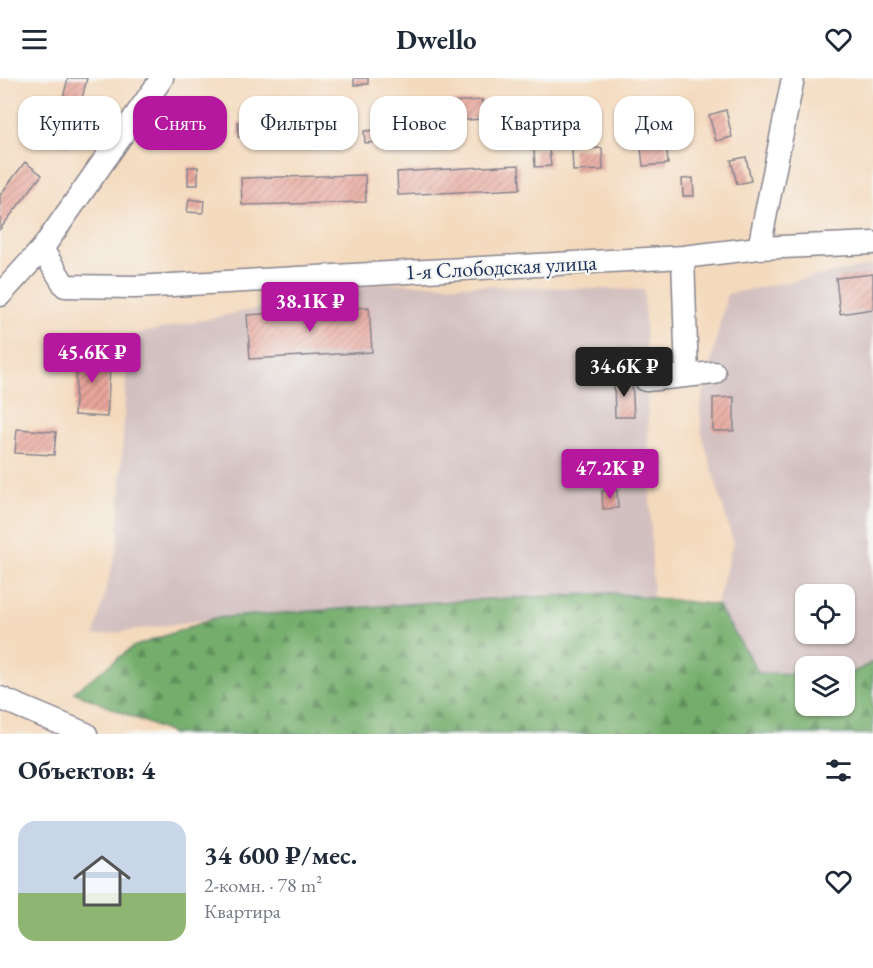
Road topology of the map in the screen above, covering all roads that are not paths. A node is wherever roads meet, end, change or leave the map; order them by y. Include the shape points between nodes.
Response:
1 (162, 78) edge
2 (793, 78) edge
3 (873, 243) edge
4 (759, 248) junction
5 (42, 249) junction
6 (683, 257) junction
7 (0, 295) edge
8 (714, 374) dead end
9 (687, 376) junction
10 (646, 380) dead end
11 (0, 698) edge
12 (86, 734) edge

1 - 5 street
2 - 4 street
3 - 4 street, 1-я Слободская улица
4 - 6 street, 1-я Слободская улица
5 - 6 street, 1-я Слободская улица via 64,286 135,287
5 - 7 street
6 - 9 street
8 - 9 street
9 - 10 street
11 - 12 street

